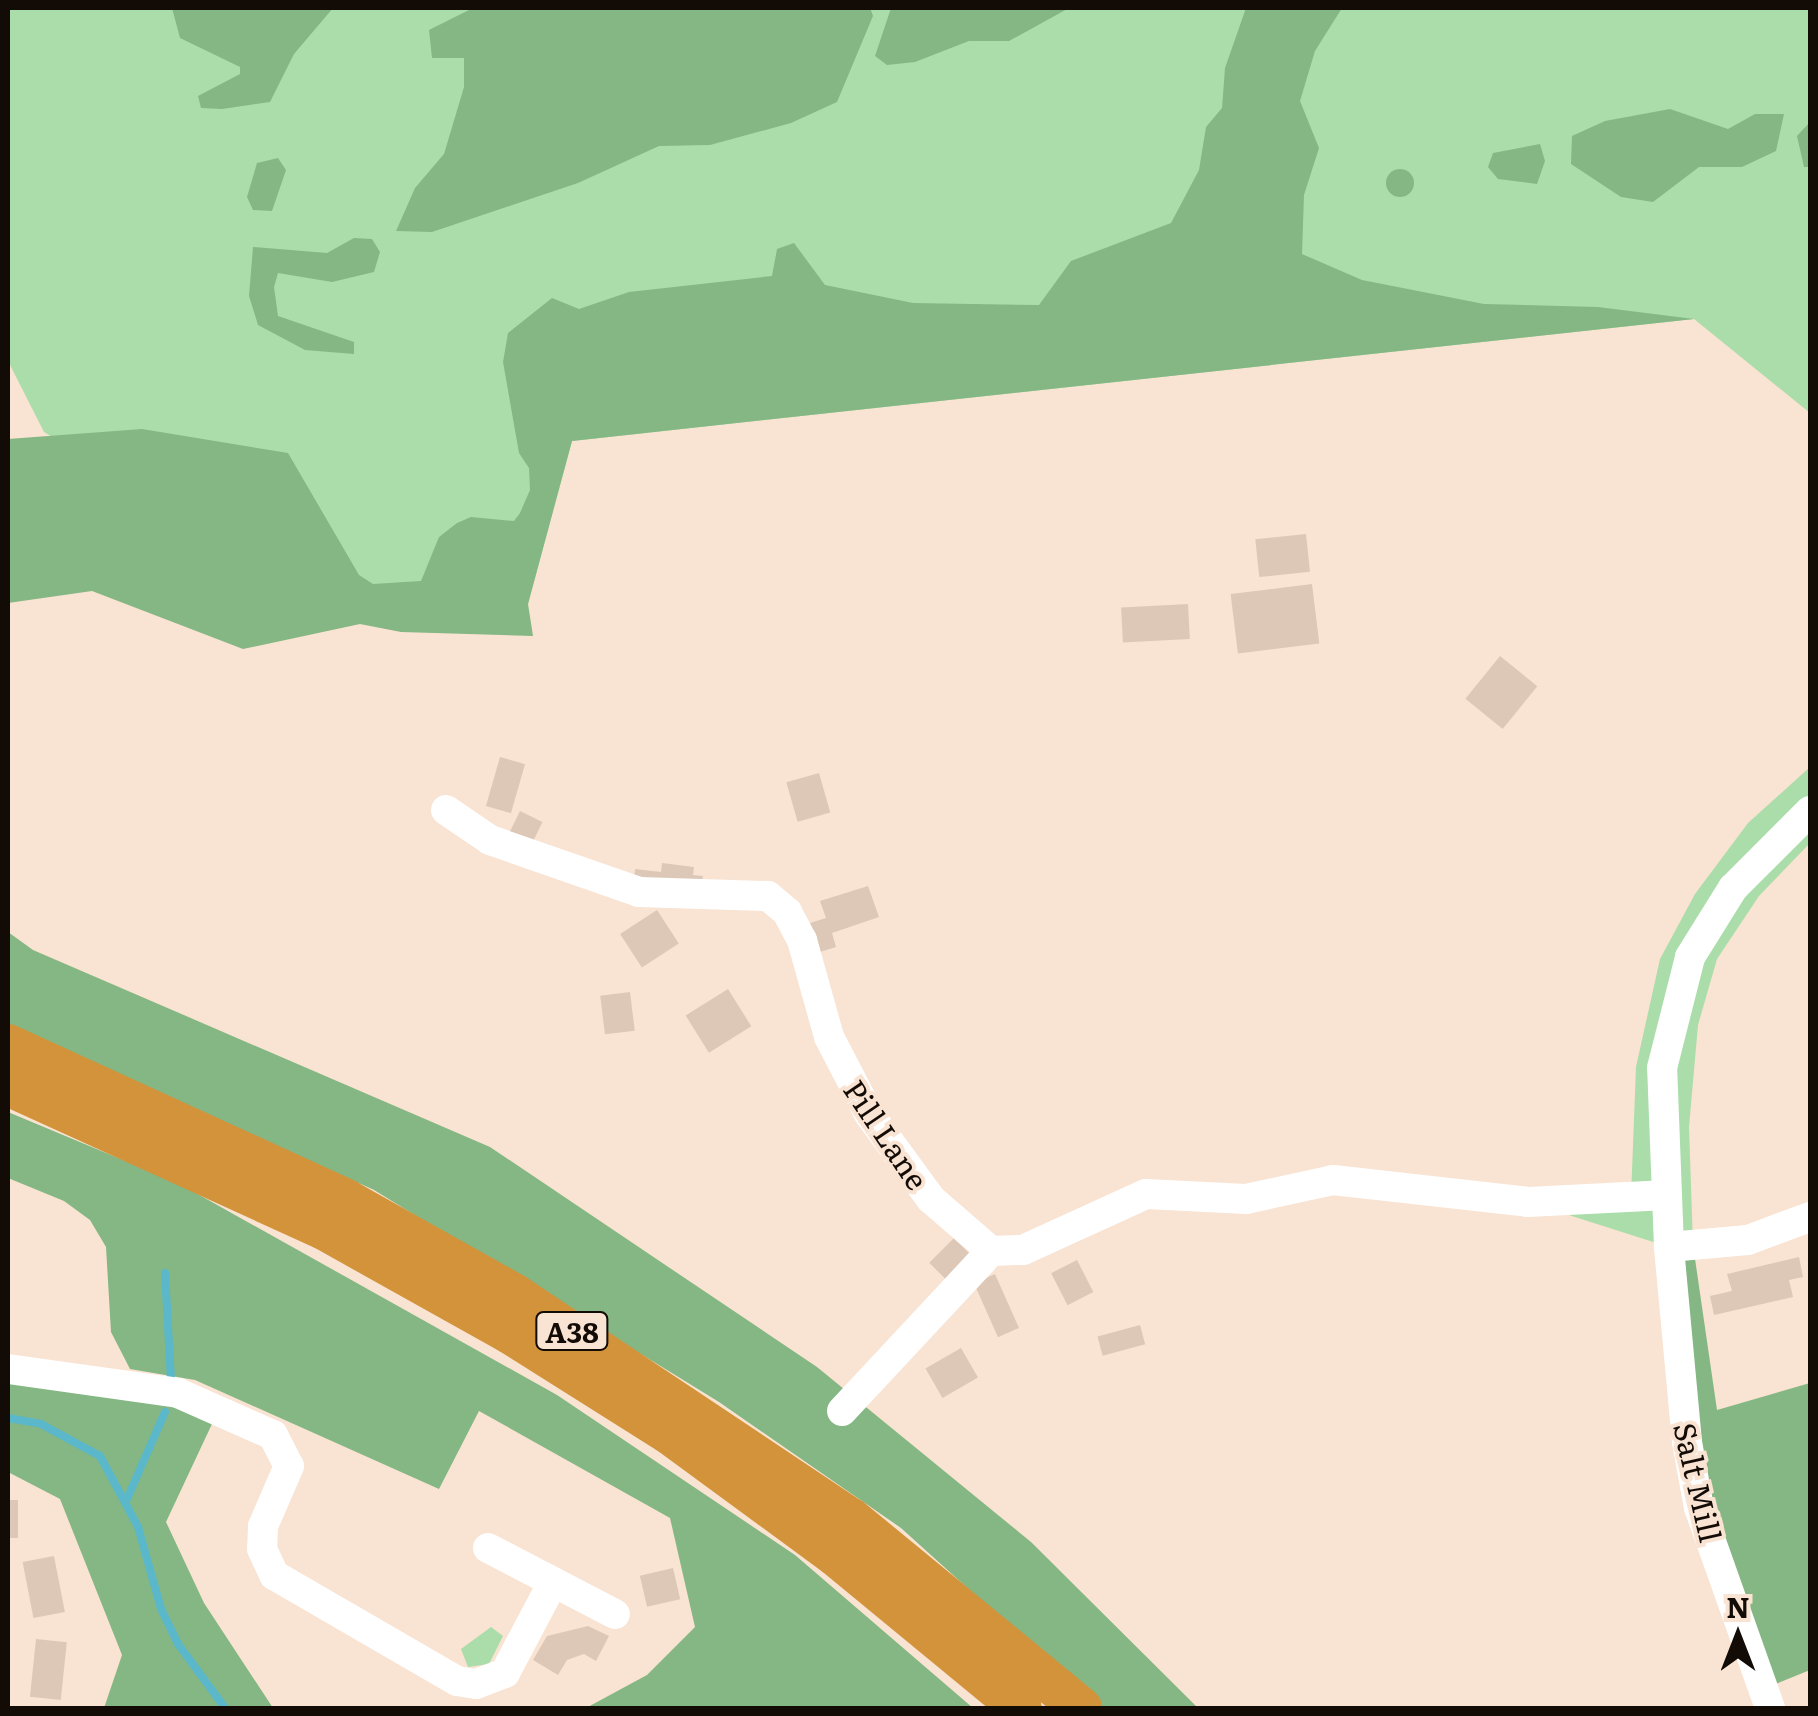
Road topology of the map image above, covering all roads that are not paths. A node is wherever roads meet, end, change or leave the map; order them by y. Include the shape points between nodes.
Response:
1 (446, 810) dead end
2 (1810, 811) edge
3 (8, 1045) edge
4 (8, 1085) edge
5 (1667, 1195) junction
6 (1810, 1216) edge
7 (1669, 1247) junction
8 (991, 1251) junction
9 (8, 1370) edge
10 (842, 1411) dead end
11 (488, 1548) dead end
12 (554, 1582) junction
13 (614, 1614) dead end
14 (1021, 1708) edge
15 (1081, 1708) edge
16 (1770, 1708) edge

1 - 8 street, Pill Lane via 490,840 638,892 768,896 788,912 829,1037 861,1102 931,1199
2 - 5 street, Salt Mill via 1733,888 1690,957 1662,1068
3 - 15 highway, A38 via 346,1200 514,1295 851,1519
4 - 14 highway, A38 via 324,1229 510,1333 669,1433 834,1554
5 - 7 street, Salt Mill
5 - 8 street via 1528,1202 1333,1180 1246,1200 1146,1194 1023,1250
6 - 7 street via 1748,1240
7 - 16 street, Salt Mill via 1676,1355 1699,1508
8 - 10 street
9 - 12 street via 178,1393 273,1435 290,1466 263,1526 262,1550 274,1574 458,1681 476,1684 505,1672
11 - 12 street
12 - 13 street

